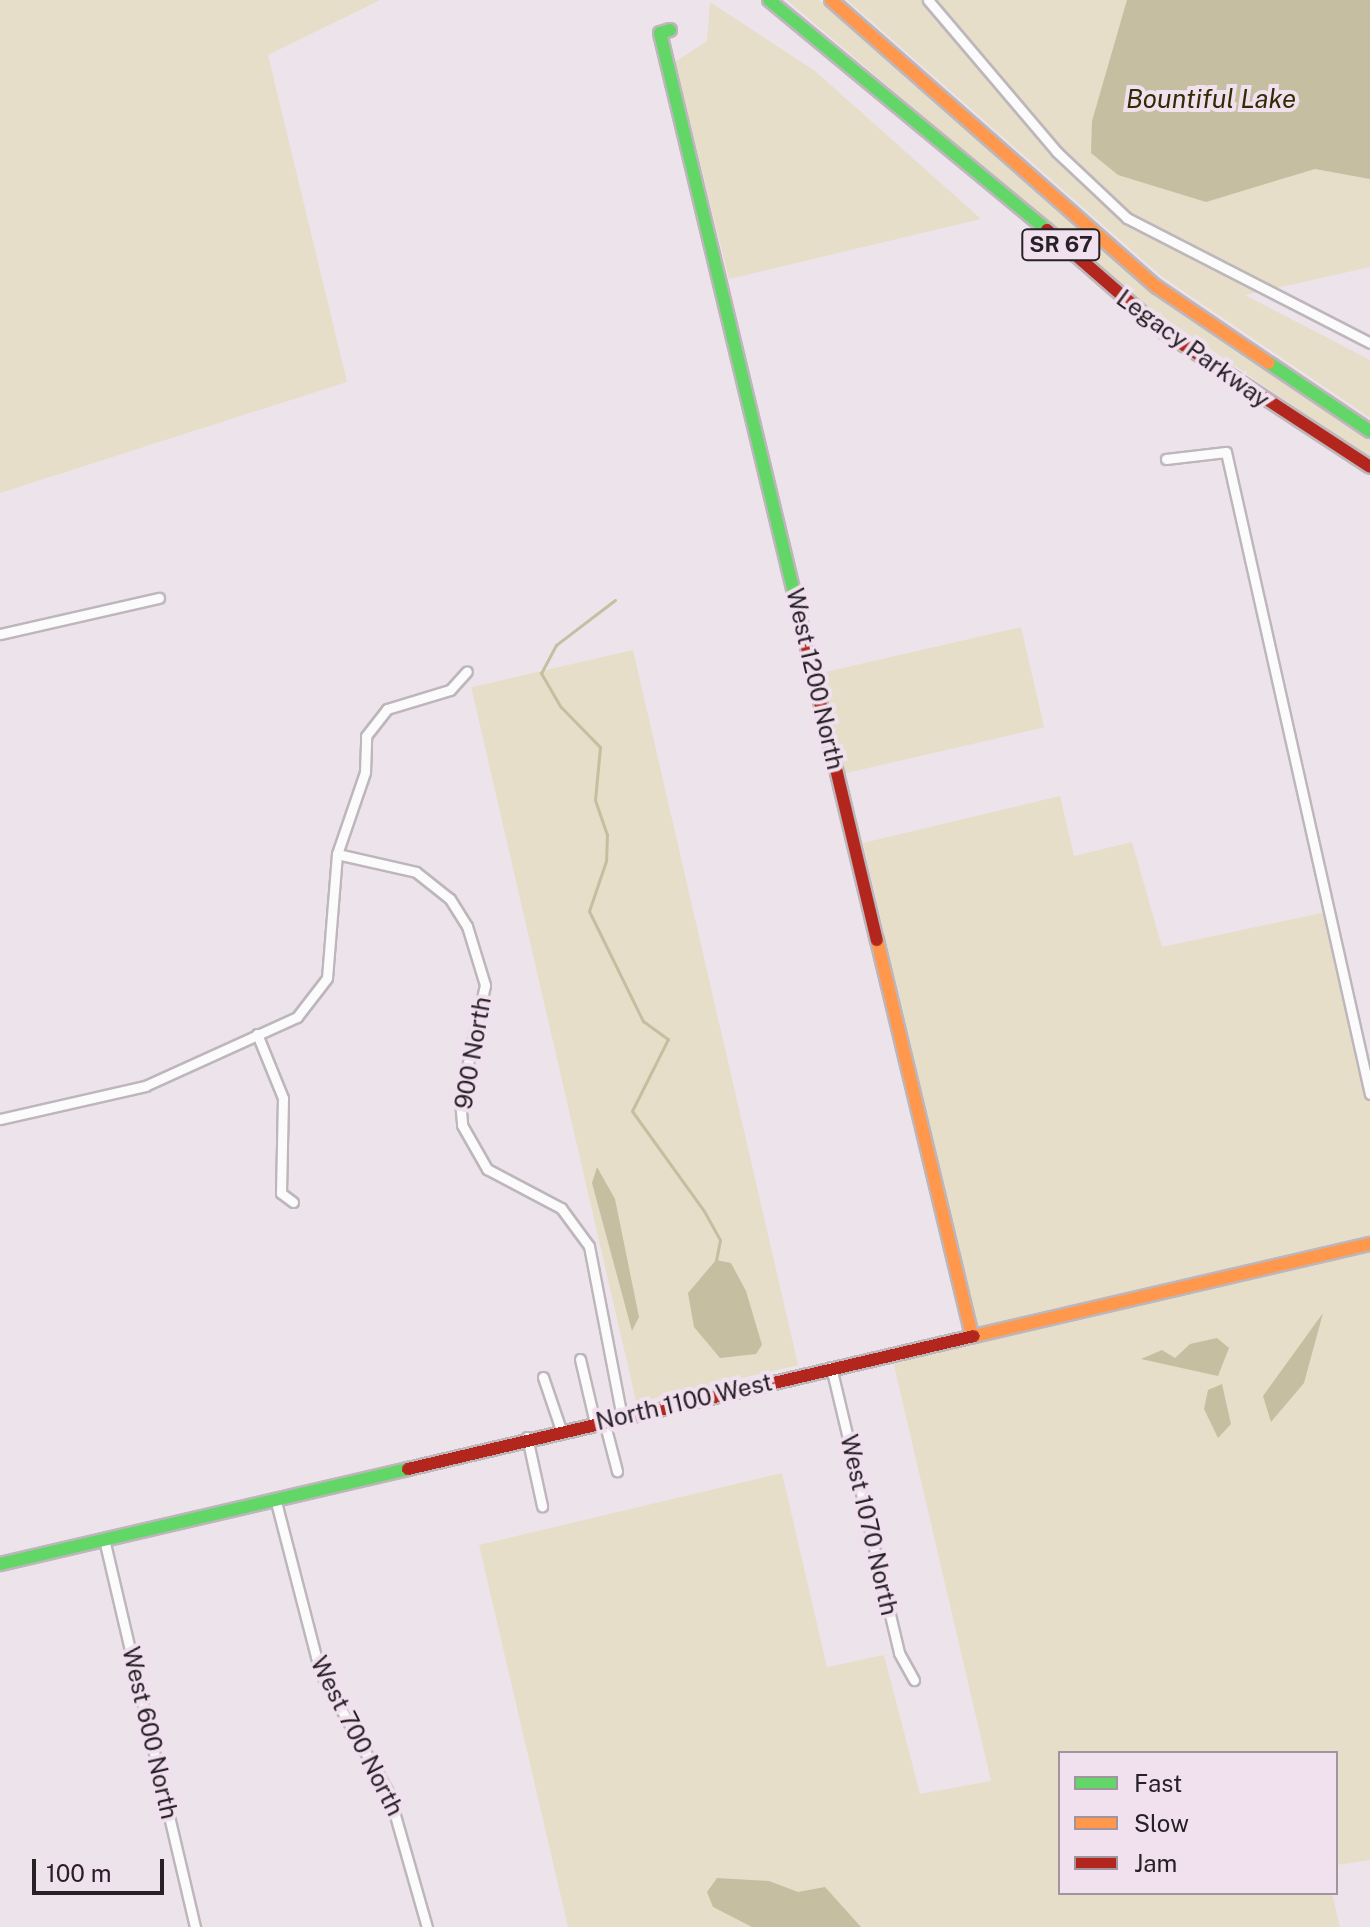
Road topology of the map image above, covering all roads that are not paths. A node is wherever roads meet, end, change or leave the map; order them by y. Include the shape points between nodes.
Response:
1 (769, 0) edge
2 (831, 0) edge
3 (928, 0) edge
4 (670, 30) dead end
5 (1370, 343) edge
6 (1370, 431) edge
7 (1166, 459) dead end
8 (1370, 467) edge
9 (159, 598) dead end
10 (0, 634) edge
11 (467, 671) dead end
12 (337, 854) junction
13 (257, 1034) junction
14 (1370, 1094) edge
15 (0, 1119) edge
16 (293, 1202) dead end
17 (1370, 1244) edge
18 (972, 1335) junction
19 (580, 1359) dead end
20 (831, 1367) junction
21 (543, 1377) dead end
22 (622, 1418) junction
23 (600, 1422) junction
24 (561, 1430) junction
25 (527, 1437) junction
26 (617, 1471) dead end
27 (275, 1498) junction
28 (542, 1506) dead end
29 (104, 1539) junction
30 (0, 1564) edge
31 (914, 1680) dead end
32 (195, 1927) edge
33 (427, 1927) edge

1 - 8 main road, Legacy Parkway / SR 67 via 888,92 1164,332
2 - 6 main road, Legacy Parkway / SR 67 via 1157,287
3 - 5 street via 1057,152 1127,218
4 - 18 main road, West 1200 North via 660,33
7 - 14 street via 1226,452
9 - 10 street
11 - 12 street via 450,690 387,709 366,736 365,772
12 - 13 street via 327,978 297,1017
12 - 22 street, 900 North via 416,872 450,899 467,926 485,985 460,1100 462,1125 487,1169 561,1208 589,1246
13 - 15 street via 145,1086
13 - 16 street via 283,1098 281,1193
17 - 18 main road, North 1100 West
18 - 20 main road, North 1100 West
19 - 23 street
20 - 22 main road, North 1100 West
20 - 31 street, West 1070 North via 899,1653
21 - 24 street
22 - 23 main road, North 1100 West
23 - 24 main road, North 1100 West
23 - 26 street
24 - 25 main road, North 1100 West
25 - 27 main road, North 1100 West
25 - 28 street
27 - 29 main road, North 1100 West
27 - 33 street, West 700 North via 320,1672 389,1794
29 - 30 main road, North 1100 West
29 - 32 street, West 600 North

